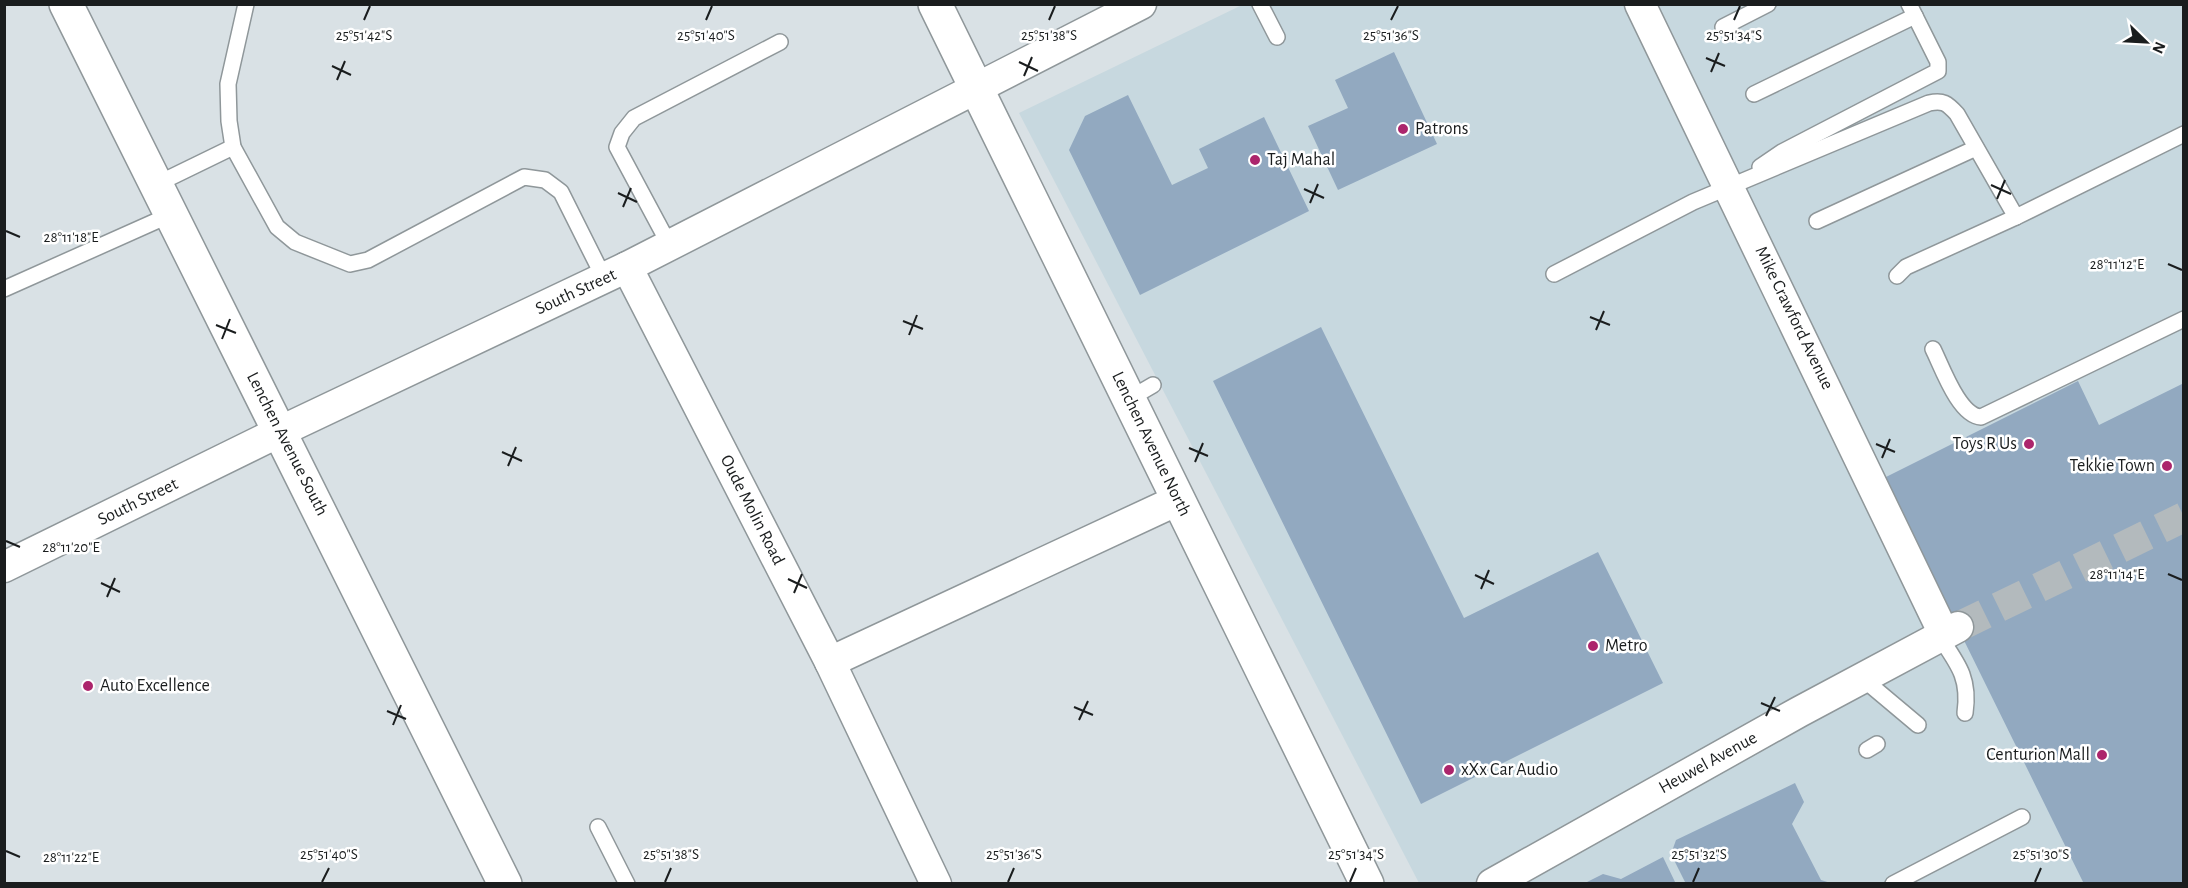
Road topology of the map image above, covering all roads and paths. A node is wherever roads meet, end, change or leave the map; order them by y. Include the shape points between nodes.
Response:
1 (66, 4) edge
2 (246, 4) edge
3 (935, 4) edge
4 (1141, 4) edge
5 (1260, 4) edge
6 (1640, 4) edge
7 (1768, 4) edge
8 (1912, 10) edge
9 (1723, 27) dead end
10 (1277, 37) dead end
11 (780, 42) dead end
12 (977, 90) junction
13 (1754, 94) dead end
14 (2184, 134) edge
15 (233, 147) junction
16 (1976, 148) junction
17 (157, 184) junction
18 (1730, 187) junction
19 (172, 214) junction
20 (2016, 217) junction
21 (1817, 221) dead end
22 (670, 246) junction
23 (615, 273) junction
24 (1554, 274) dead end
25 (1897, 276) dead end
26 (4, 290) edge
27 (2184, 320) edge
28 (1933, 349) dead end
29 (281, 431) junction
30 (1178, 500) junction
31 (4, 567) edge
32 (1947, 632) junction
33 (830, 662) junction
34 (1862, 678) junction
35 (1965, 713) dead end
36 (1918, 725) dead end
37 (2022, 817) dead end
38 (598, 827) dead end
39 (506, 884) edge
40 (627, 884) edge
41 (936, 884) edge
42 (1367, 884) edge
43 (1492, 884) edge
44 (1893, 884) edge

1 - 17 main road, Lenchen Avenue South
2 - 15 lane via 228,84
3 - 12 main road, Lenchen Avenue North
4 - 12 street, South Street
5 - 10 lane
6 - 18 street, Mike Crawford Avenue
7 - 9 lane
8 - 13 lane
8 - 18 lane via 1938,62 1938,71 1782,152
11 - 22 lane via 634,118 622,133 617,147
12 - 22 street, South Street
12 - 30 main road, Lenchen Avenue North via 1141,392
14 - 20 lane
15 - 17 lane
15 - 23 lane via 277,228 295,242 350,264 368,260 524,177 545,180 561,192
16 - 18 lane via 1947,103 1934,102
16 - 20 lane
16 - 21 lane
17 - 19 main road, Lenchen Avenue South
18 - 24 lane
18 - 32 street, Mike Crawford Avenue
19 - 26 lane
19 - 29 main road, Lenchen Avenue South
20 - 25 lane via 1906,267
22 - 23 street, South Street
23 - 29 street, South Street
23 - 33 street, Oude Molin Road
27 - 28 lane via 1981,417 1968,412 1958,399
29 - 31 street, South Street
29 - 39 main road, Lenchen Avenue South
30 - 33 street
30 - 42 main road, Lenchen Avenue North
32 - 34 street, Heuwel Avenue
32 - 35 lane via 1967,684
33 - 41 street, Oude Molin Road
34 - 36 lane
34 - 43 street, Heuwel Avenue
37 - 44 lane
38 - 40 lane

